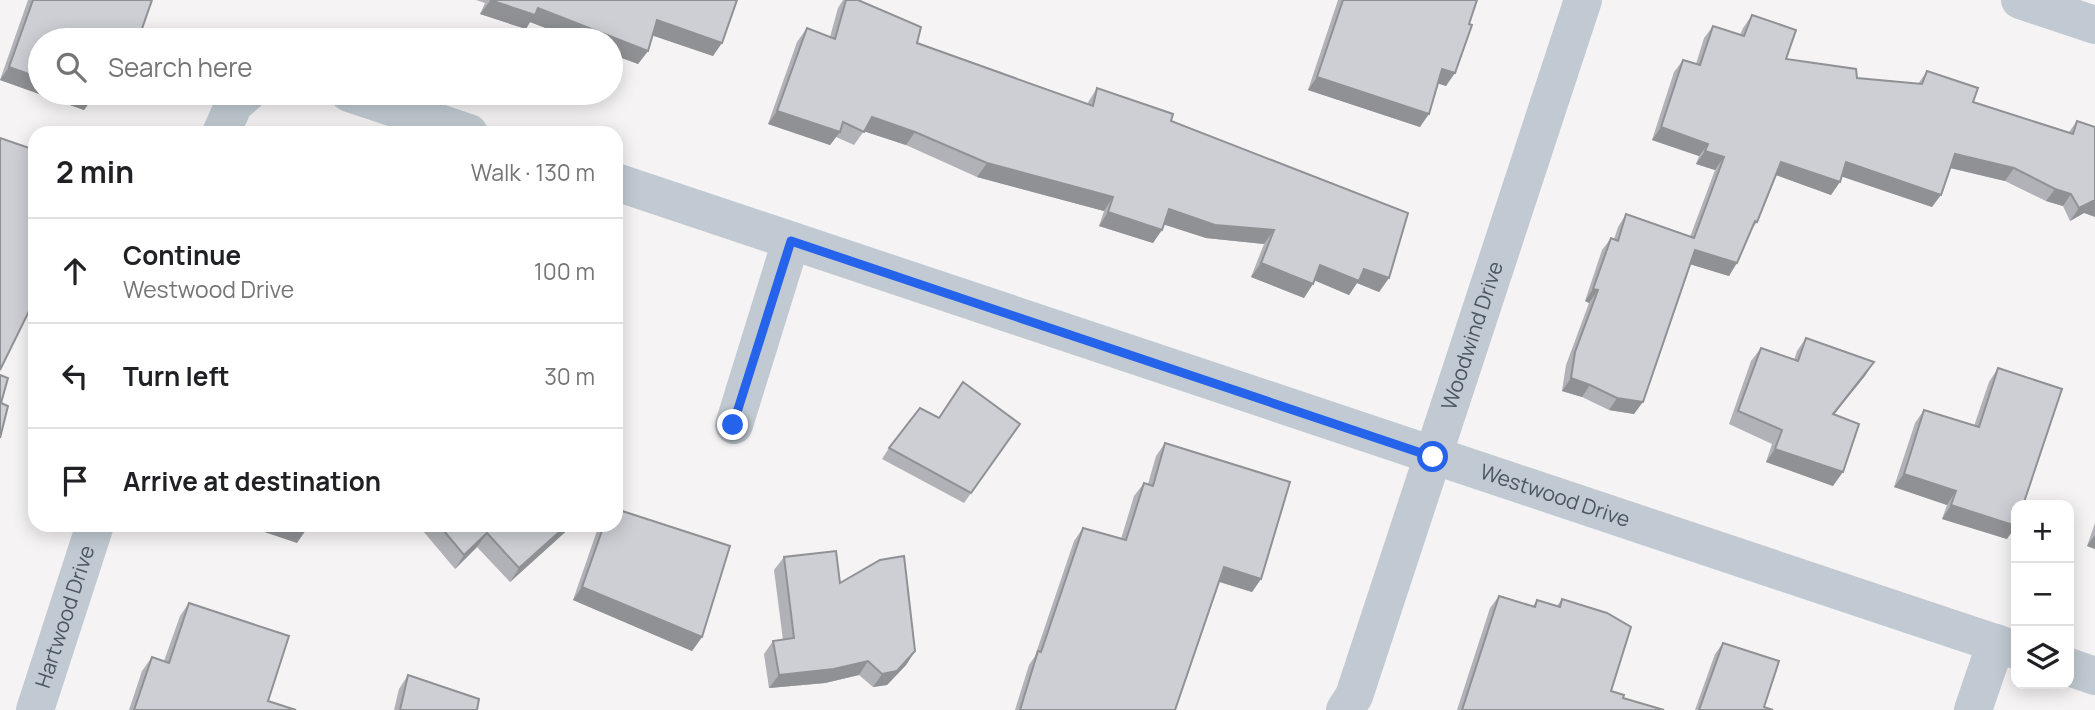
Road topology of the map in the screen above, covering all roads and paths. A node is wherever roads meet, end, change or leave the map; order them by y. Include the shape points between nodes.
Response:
1 (1583, 0) edge
2 (2020, 0) edge
3 (2095, 25) edge
4 (234, 105) edge
5 (384, 105) edge
6 (224, 126) edge
7 (447, 126) edge
8 (623, 185) edge
9 (791, 241) junction
10 (733, 425) dead end
11 (1433, 457) junction
12 (93, 532) edge
13 (2006, 647) edge
14 (2074, 669) edge
15 (2095, 676) edge
16 (35, 710) edge
17 (1345, 710) edge
18 (1973, 710) edge

1 - 11 street, Woodwind Drive
2 - 3 street
4 - 6 street
5 - 7 street
8 - 9 street, Westwood Drive
9 - 10 street
9 - 11 street, Westwood Drive
11 - 13 street, Westwood Drive
11 - 17 street, Woodwind Drive via 1354,695
12 - 16 street, Hartwood Drive
13 - 18 street
14 - 15 street

